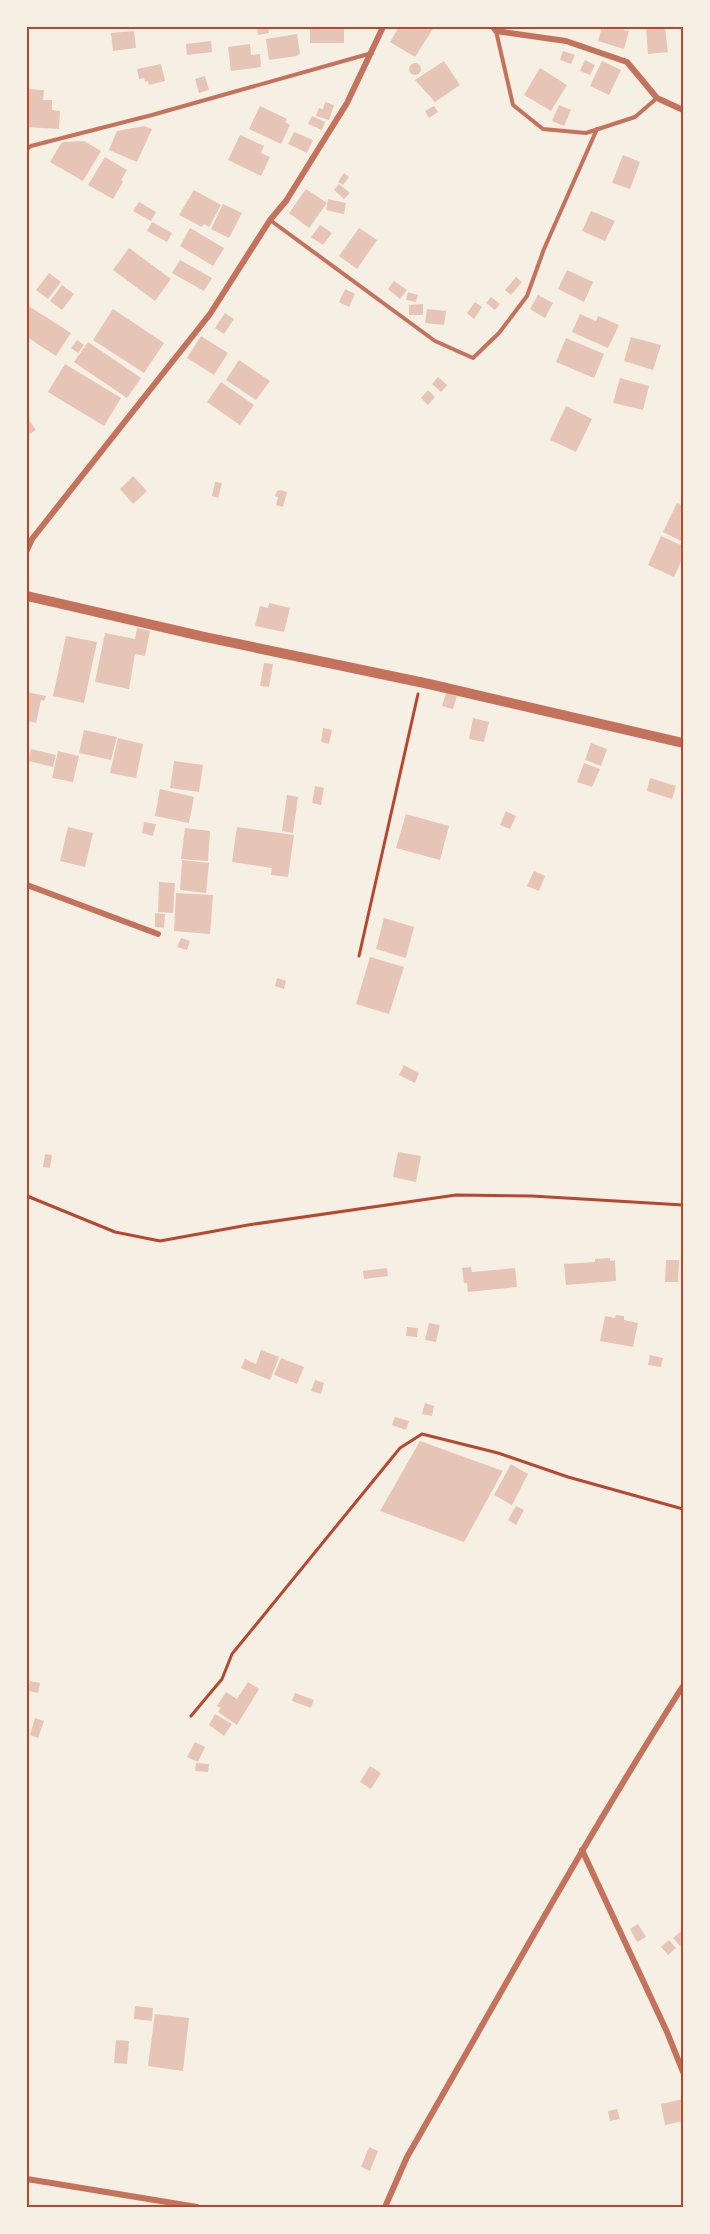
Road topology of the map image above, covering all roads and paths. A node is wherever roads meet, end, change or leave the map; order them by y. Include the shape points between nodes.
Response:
1 (383, 27) edge
2 (494, 29) edge
3 (372, 52) junction
4 (657, 98) junction
5 (683, 110) edge
6 (597, 129) junction
7 (27, 149) edge
8 (270, 220) junction
9 (27, 550) edge
10 (27, 596) edge
11 (421, 682) junction
12 (683, 743) edge
13 (27, 885) edge
14 (158, 934) dead end
15 (359, 956) dead end
16 (27, 1196) edge
17 (683, 1205) edge
18 (683, 1509) edge
19 (683, 1686) edge
20 (191, 1716) dead end
21 (582, 1850) junction
22 (683, 2072) edge
23 (27, 2179) edge
24 (197, 2207) edge
25 (385, 2207) edge

1 - 3 street
2 - 4 street via 566,41 627,62
2 - 6 lane via 513,105 543,129 585,133
3 - 7 lane
3 - 8 street via 347,102 286,201
4 - 5 street
4 - 6 lane via 635,117
6 - 8 lane via 527,296 499,333 473,358 435,341
8 - 9 street via 210,314
10 - 11 street via 205,638
11 - 12 street
11 - 15 path
13 - 14 street
16 - 17 path via 115,1232 160,1241 456,1195
18 - 20 path via 423,1434 400,1448 232,1654 222,1679
19 - 21 street
21 - 22 street
21 - 25 street via 407,2157
23 - 24 street

